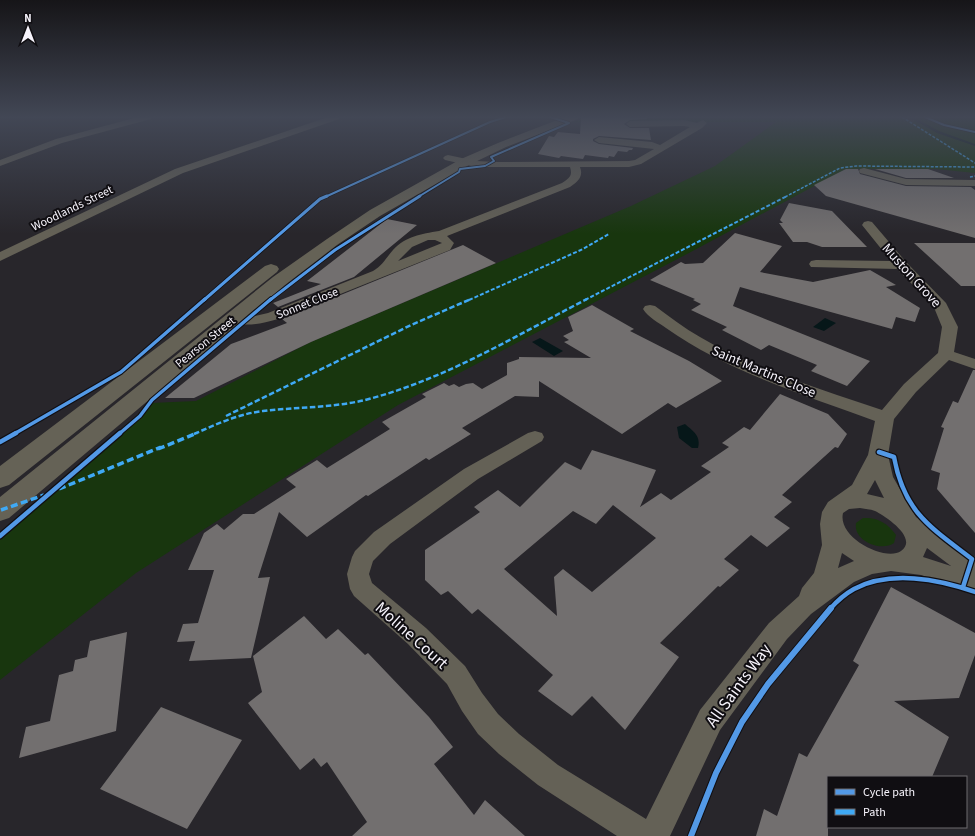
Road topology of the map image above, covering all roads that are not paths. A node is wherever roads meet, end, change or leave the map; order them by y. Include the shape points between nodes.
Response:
1 (19, 156) edge
2 (223, 156) edge
3 (453, 156) edge
4 (478, 156) edge
5 (648, 156) edge
6 (448, 158) junction
7 (465, 162) junction
8 (0, 163) edge
9 (434, 165) dead end
10 (574, 165) junction
11 (864, 171) dead end
12 (973, 180) edge
13 (400, 182) dead end
14 (868, 225) dead end
15 (444, 237) junction
16 (399, 252) junction
17 (423, 256) junction
18 (0, 257) edge
19 (816, 264) dead end
20 (901, 265) junction
21 (378, 274) junction
22 (650, 310) dead end
23 (233, 319) junction
24 (946, 354) junction
25 (975, 364) edge
26 (885, 418) junction
27 (535, 436) dead end
28 (878, 455) junction
29 (0, 479) edge
30 (0, 511) edge
31 (835, 512) junction
32 (908, 523) junction
33 (891, 562) junction
34 (975, 568) edge
35 (975, 583) edge
36 (802, 607) junction
37 (645, 836) edge
38 (654, 836) edge

1 - 8 street
2 - 18 street, Woodlands Street via 179,171
3 - 6 main road
4 - 7 main road, Pearson Street
5 - 10 street via 629,164
6 - 7 street
6 - 9 main road
7 - 10 street via 490,165
7 - 23 main road, Pearson Street via 362,221 279,281
10 - 15 street via 576,176 572,182 473,221
11 - 12 street via 906,182
13 - 29 main road, Pearson Street via 292,253
14 - 20 street, Muston Grove
15 - 16 street, Sonnet Close via 427,236 416,239
15 - 17 street, Sonnet Close via 448,243 446,247
16 - 17 street via 403,258
16 - 21 street, Sonnet Close via 388,268
17 - 21 street, Sonnet Close
19 - 20 street
20 - 24 street, Muston Grove via 935,299 946,316 950,327
21 - 23 street, Sonnet Close via 273,316 255,321
22 - 26 street, Saint Martins Close via 703,345 760,371
23 - 30 main road, Pearson Street
24 - 25 street
24 - 26 street via 910,388
26 - 28 street
27 - 37 street, Moline Court via 471,474 382,538 363,557 358,574 362,589 417,636 456,675 488,724 510,744 548,775
28 - 31 street via 859,490
28 - 32 street via 883,477
31 - 32 street via 849,501 873,502 898,514
31 - 33 street via 834,529 841,540 853,550 868,557
31 - 36 street via 833,545 824,577
32 - 33 street via 918,542 916,551 910,558
32 - 34 street
33 - 35 street via 921,566
33 - 36 street via 869,565 846,575
36 - 38 street, All Saints Way via 778,631 710,720

